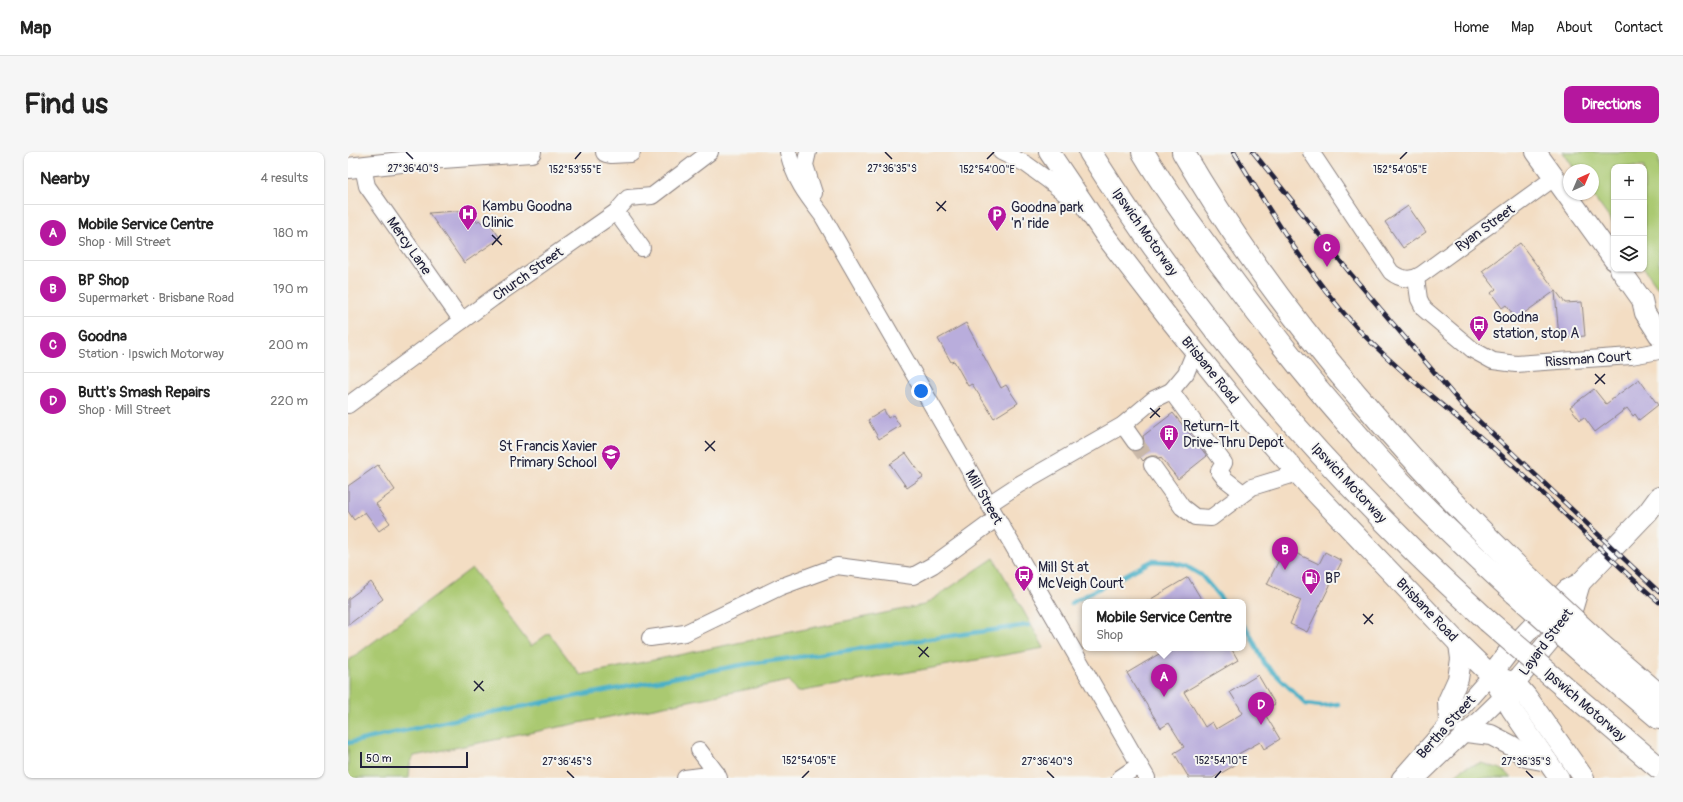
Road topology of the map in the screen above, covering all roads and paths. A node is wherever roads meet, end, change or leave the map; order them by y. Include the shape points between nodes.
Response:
1 (531, 152) edge
2 (606, 152) edge
3 (630, 152) edge
4 (710, 152) edge
5 (788, 152) edge
6 (808, 152) edge
7 (1001, 152) edge
8 (1049, 152) edge
9 (1090, 152) edge
10 (1143, 152) edge
11 (1183, 152) edge
12 (1311, 152) edge
13 (1536, 152) edge
14 (356, 168) edge
15 (1554, 178) junction
16 (1079, 197) junction
17 (616, 212) junction
18 (822, 215) junction
19 (642, 248) dead end
20 (1611, 256) edge
21 (1623, 272) edge
22 (1416, 278) junction
23 (1651, 304) edge
24 (462, 321) junction
25 (1659, 335) edge
26 (1195, 351) junction
27 (1659, 351) edge
28 (1172, 391) junction
29 (348, 405) edge
30 (1123, 425) junction
31 (1135, 442) tunnel mouth
32 (1152, 465) tunnel mouth
33 (1298, 473) junction
34 (1243, 493) junction
35 (1659, 497) edge
36 (989, 504) junction
37 (997, 518) junction
38 (1580, 583) junction
39 (1522, 586) junction
40 (650, 638) dead end
41 (1459, 644) junction
42 (1595, 652) junction
43 (1491, 675) junction
44 (1509, 689) junction
45 (1659, 694) edge
46 (1659, 718) edge
47 (1449, 723) junction
48 (1466, 732) junction
49 (699, 750) dead end
50 (1547, 761) junction
51 (1659, 768) edge
52 (1143, 772) edge
53 (718, 776) edge
54 (685, 778) edge
55 (1120, 778) edge
56 (1400, 778) edge
57 (1418, 778) edge
58 (1559, 778) edge
59 (1584, 778) edge

1 - 14 main road via 428,159
2 - 3 main road
4 - 17 street, Church Street via 652,196 628,198
5 - 18 street, Mill Street via 802,190
6 - 18 street, Mill Street via 806,171
7 - 16 street via 1026,164 1064,193
8 - 16 main road, Brisbane Road
9 - 51 highway, Ipswich Motorway, bridge via 1162,259 1252,374 1313,444 1401,538 1488,621
10 - 39 highway via 1218,262 1287,352 1380,460 1432,514
11 - 39 highway via 1245,249 1304,329 1346,382
12 - 22 street via 1391,272 1403,278
13 - 15 main road
14 - 24 street, Mercy Lane
15 - 20 main road
15 - 22 street, Ryan Street
16 - 26 main road, Brisbane Road via 1107,238
17 - 19 street
17 - 24 street, Church Street
18 - 36 street, Mill Street
21 - 23 main road
22 - 27 street, Rissman Court via 1419,299 1424,309 1476,353 1493,361 1516,364 1631,356
23 - 25 main road via 1646,313
24 - 29 street, Church Street
26 - 28 street via 1186,373
26 - 33 main road, Brisbane Road via 1250,420
28 - 30 street via 1154,399
28 - 34 street via 1224,463 1219,471
30 - 31 street
30 - 36 street
32 - 34 street via 1182,507 1195,517 1211,518
33 - 34 street via 1252,487
33 - 41 main road, Brisbane Road
35 - 38 main road, Layard Street via 1648,512
36 - 37 street, Mill Street
37 - 40 street via 933,565 913,576 837,566 780,587 685,633
37 - 52 street, Mill Street
38 - 43 main road, Layard Street via 1567,590 1510,650
38 - 44 main road, Layard Street via 1573,607 1550,640
39 - 42 highway, bridge
41 - 43 main road, Brisbane Road
41 - 47 main road via 1461,659 1458,678 1448,701
42 - 45 highway
42 - 46 highway
43 - 44 main road, Brisbane Road
43 - 47 street, Bertha Street
44 - 48 street, Bertha Street
44 - 50 main road, Brisbane Road
44 - 59 main road, Brisbane Road via 1527,697
47 - 56 street, Bertha Street
48 - 50 main road via 1491,735 1526,757
48 - 57 street, Bertha Street
49 - 53 street
50 - 58 main road, Brisbane Road
52 - 55 street
53 - 54 street

